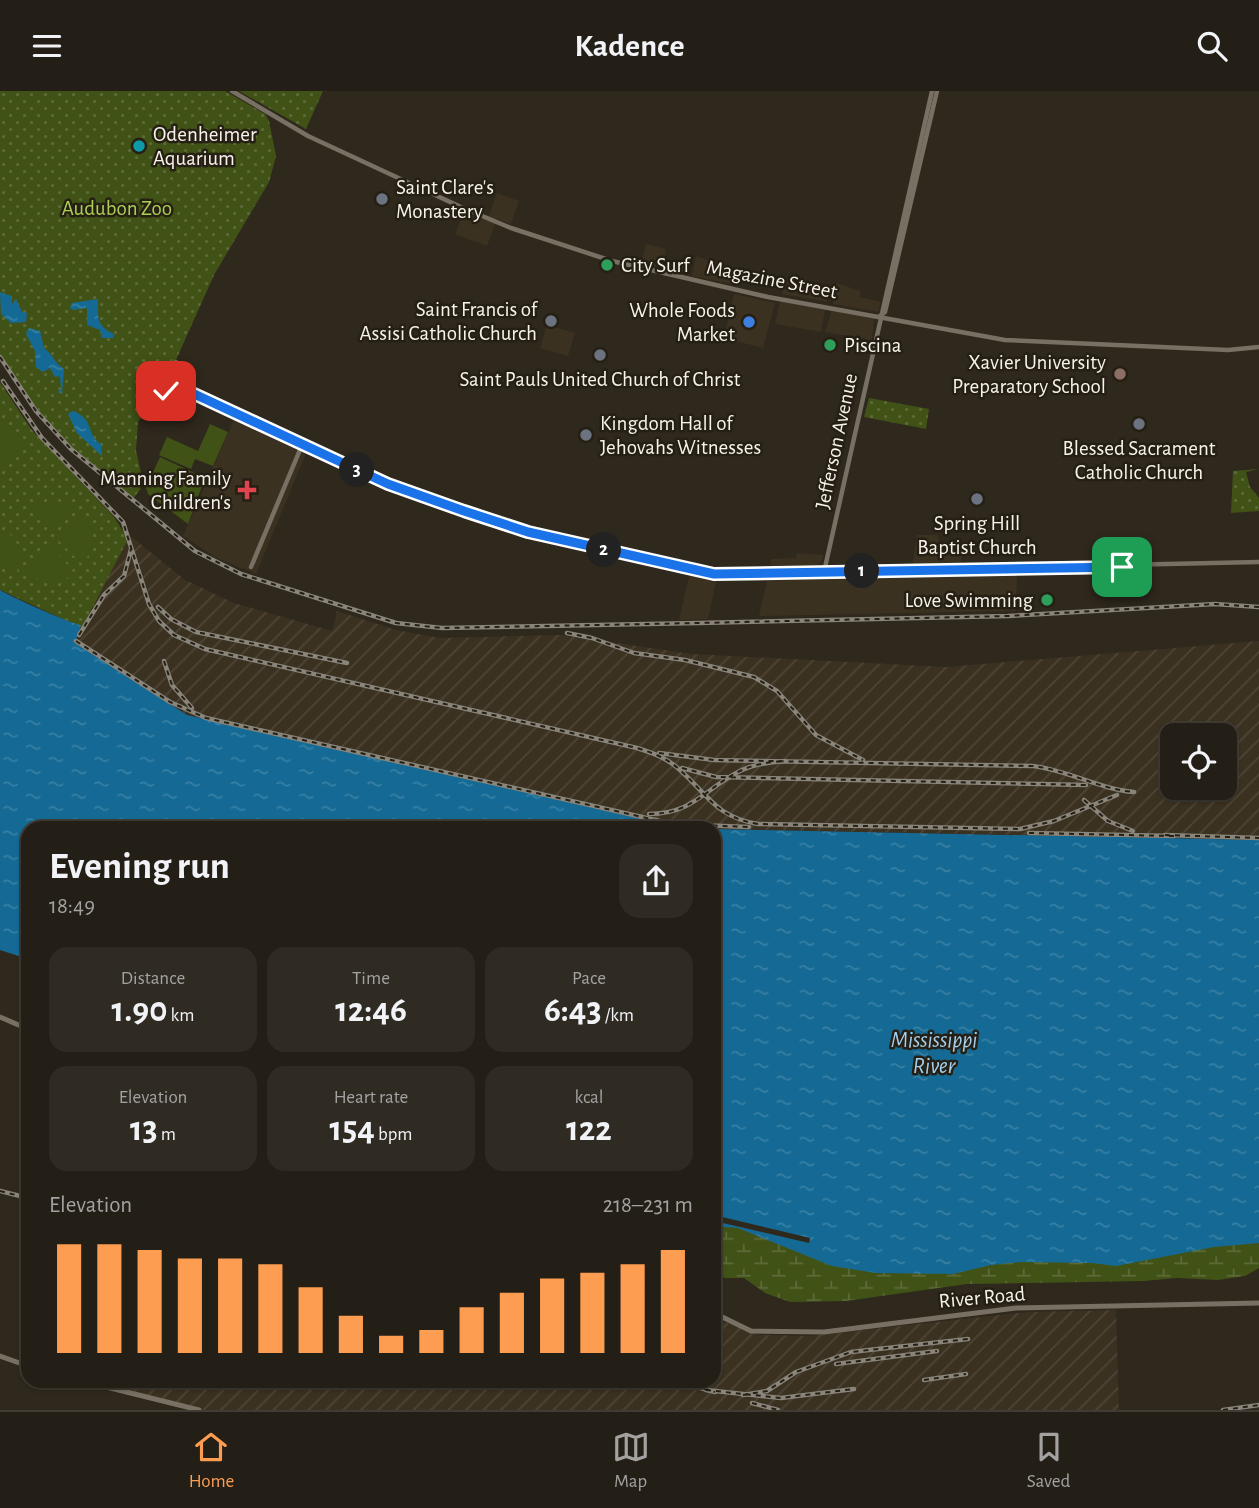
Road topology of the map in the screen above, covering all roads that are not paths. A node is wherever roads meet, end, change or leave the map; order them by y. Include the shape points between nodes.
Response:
1 (232, 91) edge
2 (934, 91) edge
3 (880, 317) junction
4 (1259, 347) edge
5 (176, 362) dead end
6 (178, 380) junction
7 (172, 390) junction
8 (190, 392) junction
9 (159, 393) dead end
10 (302, 445) junction
11 (1259, 562) edge
12 (251, 567) dead end
13 (824, 572) junction
14 (0, 1017) edge
15 (21, 1025) edge
16 (1259, 1303) edge
17 (721, 1317) edge
18 (0, 1356) edge
19 (21, 1364) edge
20 (110, 1388) edge
21 (199, 1410) edge

1 - 3 street, Magazine Street via 308,136 512,229 611,260 768,297
2 - 3 street, Jefferson Avenue
3 - 4 street, Magazine Street via 1004,340 1228,350
3 - 13 street, Jefferson Avenue
5 - 6 street
6 - 7 street via 171,382
6 - 8 street
7 - 8 street
7 - 9 street
8 - 10 street
10 - 12 street
10 - 13 street via 388,484 528,532 714,574
11 - 13 street
14 - 15 main road
16 - 17 main road, River Road via 1016,1308 824,1332 751,1331
18 - 19 main road
20 - 21 main road

